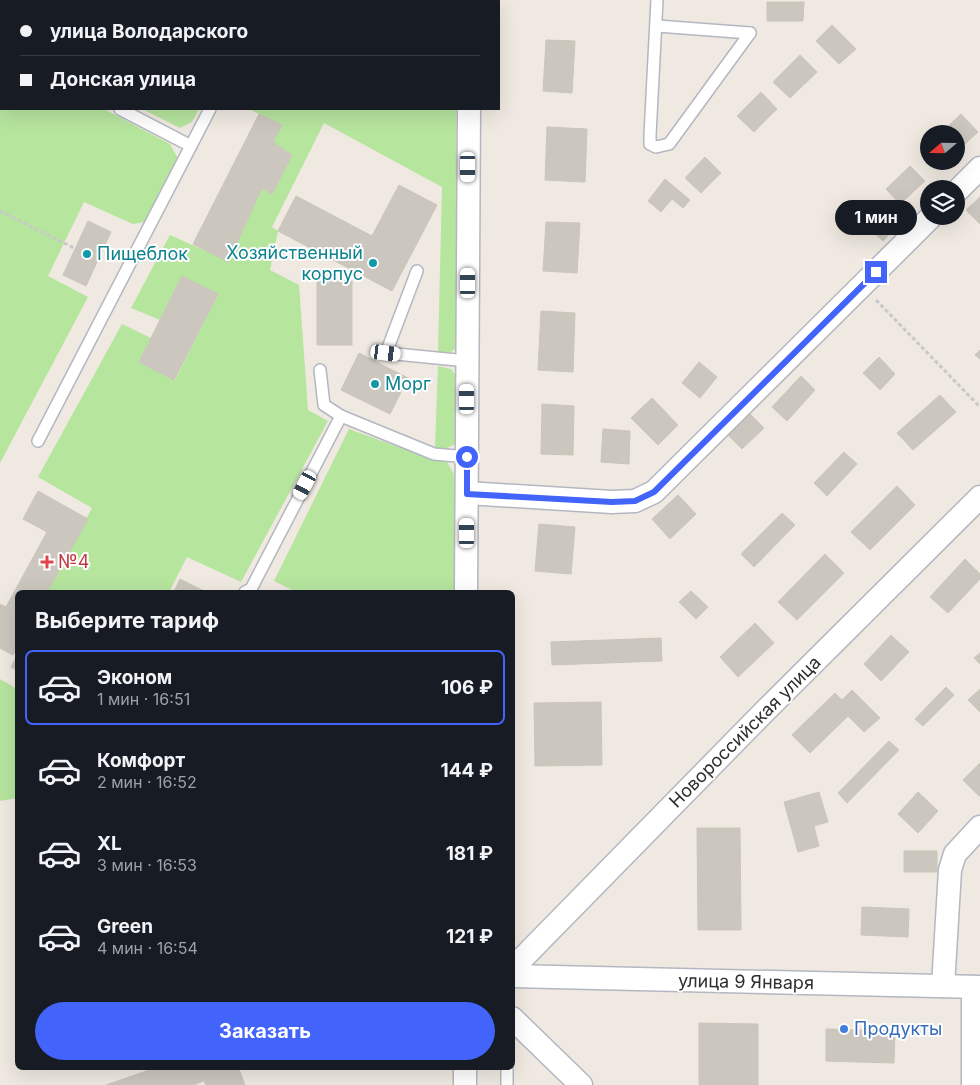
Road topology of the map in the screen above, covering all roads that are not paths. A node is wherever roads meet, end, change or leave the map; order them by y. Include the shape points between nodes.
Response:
1 (657, 0) edge
2 (657, 26) junction
3 (122, 110) edge
4 (209, 110) edge
5 (469, 110) edge
6 (191, 146) junction
7 (980, 168) edge
8 (965, 183) edge
9 (923, 225) edge
10 (417, 271) dead end
11 (467, 361) junction
12 (320, 370) dead end
13 (341, 416) junction
14 (38, 441) dead end
15 (467, 457) junction
16 (467, 494) junction
17 (980, 496) edge
18 (249, 590) edge
19 (466, 590) edge
20 (980, 827) edge
21 (515, 966) edge
22 (515, 976) edge
23 (943, 986) junction
24 (977, 987) edge
25 (515, 1021) edge
26 (465, 1070) edge
27 (507, 1070) edge
28 (465, 1085) edge
29 (507, 1085) edge
30 (581, 1085) edge
31 (973, 1085) edge

1 - 2 lane
2 - 2 lane via 750,34 670,144 656,147 650,144 650,135
3 - 6 lane
4 - 6 lane
5 - 11 street
6 - 14 lane
7 - 8 street
9 - 16 street via 654,492 635,501 612,502
10 - 11 lane via 386,353
11 - 15 street
12 - 13 lane via 324,405
13 - 15 lane via 434,454
13 - 18 lane
15 - 16 street
16 - 19 street
17 - 21 street, Новороссийская улица
20 - 23 street via 954,854 950,870
22 - 23 street, улица 9 Января
23 - 24 street, улица 9 Января
24 - 31 street
25 - 30 street
26 - 28 street
27 - 29 lane

